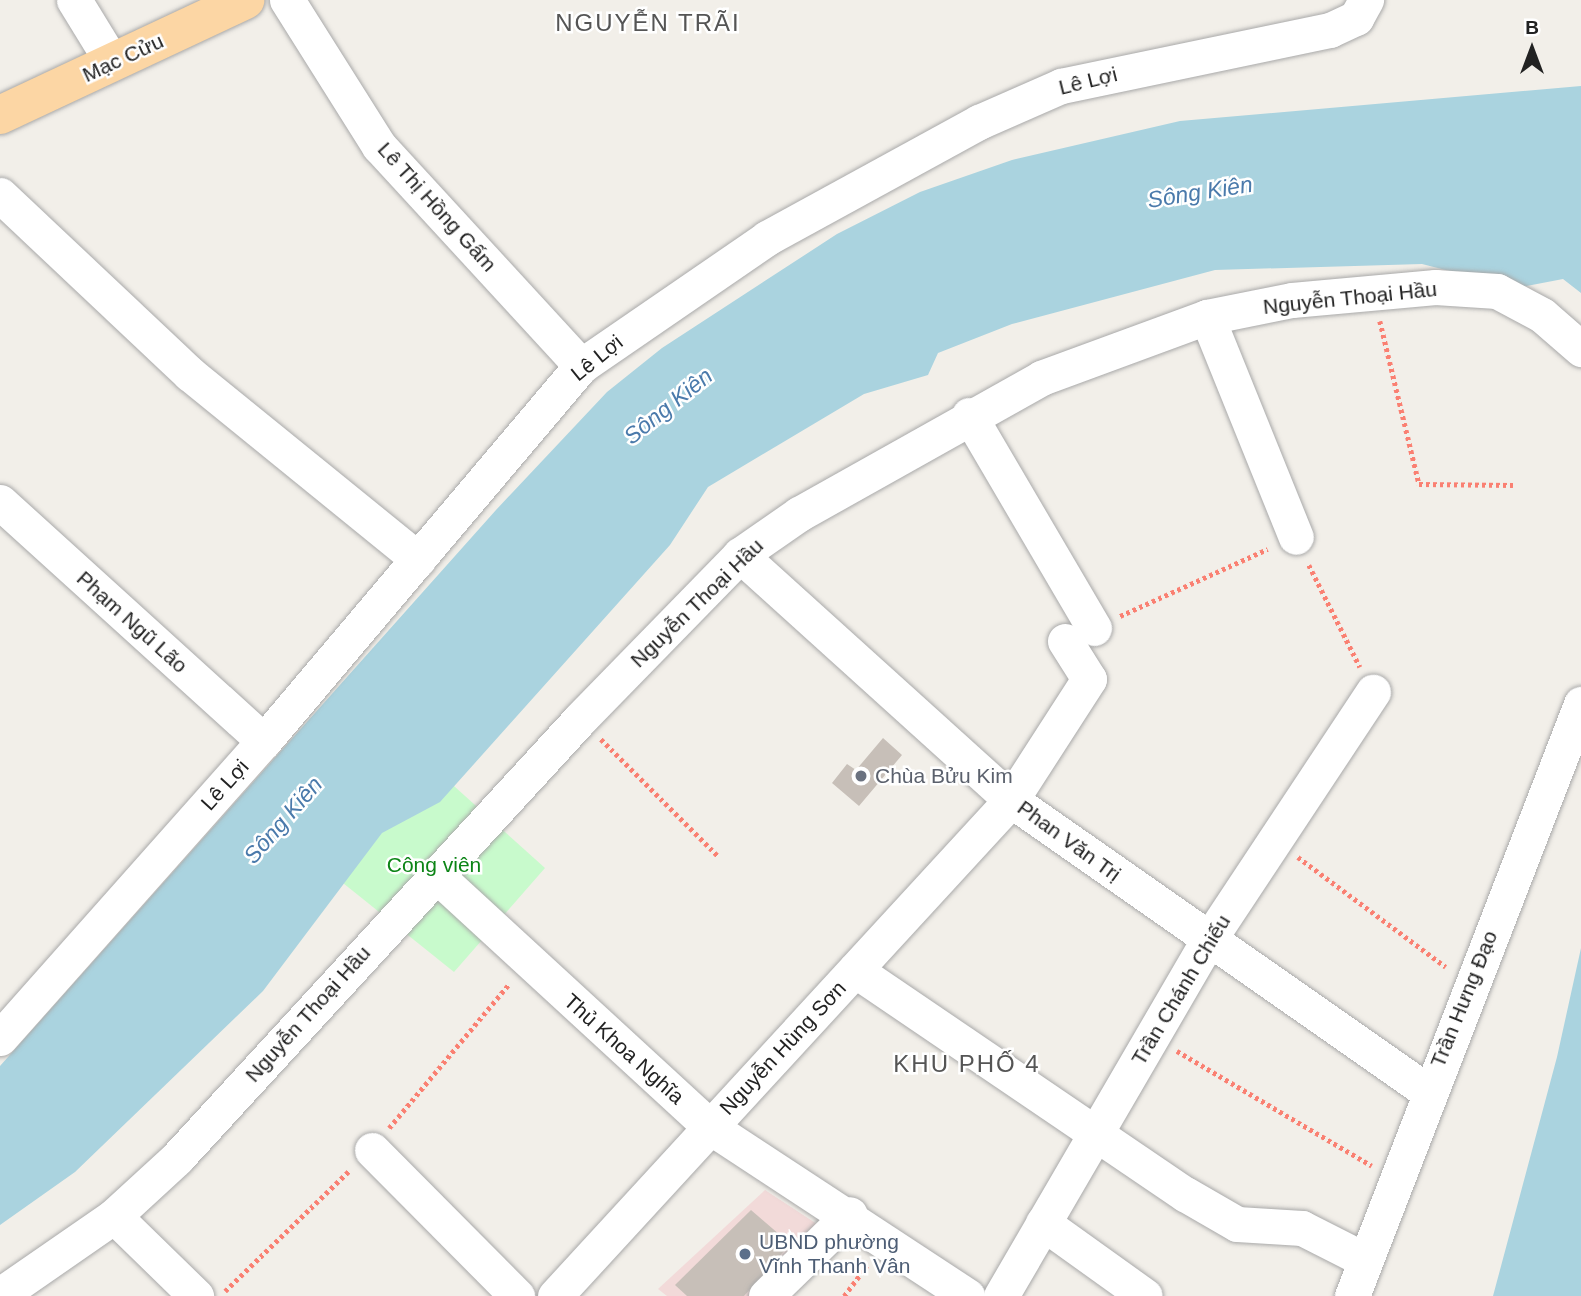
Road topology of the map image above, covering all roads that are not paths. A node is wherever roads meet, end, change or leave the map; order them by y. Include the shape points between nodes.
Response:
1 (74, 0) edge
2 (245, 0) edge
3 (287, 0) edge
4 (1366, 0) edge
5 (112, 62) junction
6 (0, 115) edge
7 (0, 195) edge
8 (1208, 317) junction
9 (1581, 349) edge
10 (581, 366) junction
11 (969, 415) junction
12 (0, 502) edge
13 (1296, 537) road end
14 (740, 555) junction
15 (418, 559) junction
16 (1373, 692) road end
17 (1581, 704) edge
18 (264, 741) junction
19 (1011, 800) junction
20 (436, 875) junction
21 (1208, 941) junction
22 (855, 970) junction
23 (0, 1038) edge
24 (1427, 1091) junction
25 (710, 1127) junction
26 (1098, 1130) junction
27 (372, 1150) dead end
28 (850, 1214) junction
29 (114, 1216) junction
30 (1043, 1223) junction
31 (1363, 1259) junction
32 (563, 1293) edge
33 (0, 1296) edge
34 (196, 1296) edge
35 (517, 1296) edge
36 (766, 1296) edge
37 (967, 1296) edge
38 (1001, 1296) edge
39 (1145, 1296) edge
40 (1352, 1296) edge

1 - 5 street
2 - 5 main road, Mạc Cửu
3 - 10 street, Lê Thị Hồng Gấm via 379,146
4 - 10 street, Lê Lợi via 1356,18 1331,30 1061,86 979,122 767,238
5 - 6 main road, Mạc Cửu
7 - 15 street via 190,374
8 - 9 street, Nguyễn Thoại Hầu via 1435,287 1497,291 1542,315
8 - 11 street, Nguyễn Thoại Hầu via 1041,378
8 - 13 street
10 - 15 street, Lê Lợi
11 - 14 street, Nguyễn Thoại Hầu
11 - 19 street, Nguyễn Hùng Sơn via 1079,634 1088,679
12 - 18 street, Phạm Ngũ Lão
14 - 19 street, Phan Văn Trị
14 - 20 street, Nguyễn Thoại Hầu
15 - 18 street, Lê Lợi
16 - 21 street, Trần Chánh Chiếu
17 - 24 street, Trần Hưng Đạo
18 - 23 street, Lê Lợi
19 - 21 street, Phan Văn Trị
19 - 22 street, Nguyễn Hùng Sơn
20 - 25 street, Thủ Khoa Nghĩa
20 - 29 street, Nguyễn Thoại Hầu via 177,1158
21 - 24 street, Phan Văn Trị
21 - 26 street, Trần Chánh Chiếu
22 - 25 street, Nguyễn Hùng Sơn
22 - 26 street
24 - 31 street, Trần Hưng Đạo
25 - 28 street, Thủ Khoa Nghĩa
25 - 32 street, Nguyễn Hùng Sơn
26 - 30 street, Trần Chánh Chiếu
26 - 31 street via 1185,1194 1237,1224 1302,1228
27 - 35 street
28 - 36 street
28 - 37 street, Thủ Khoa Nghĩa
29 - 33 street, Nguyễn Thoại Hầu
29 - 34 street
30 - 38 street, Trần Chánh Chiếu
30 - 39 street
31 - 40 street, Trần Hưng Đạo

